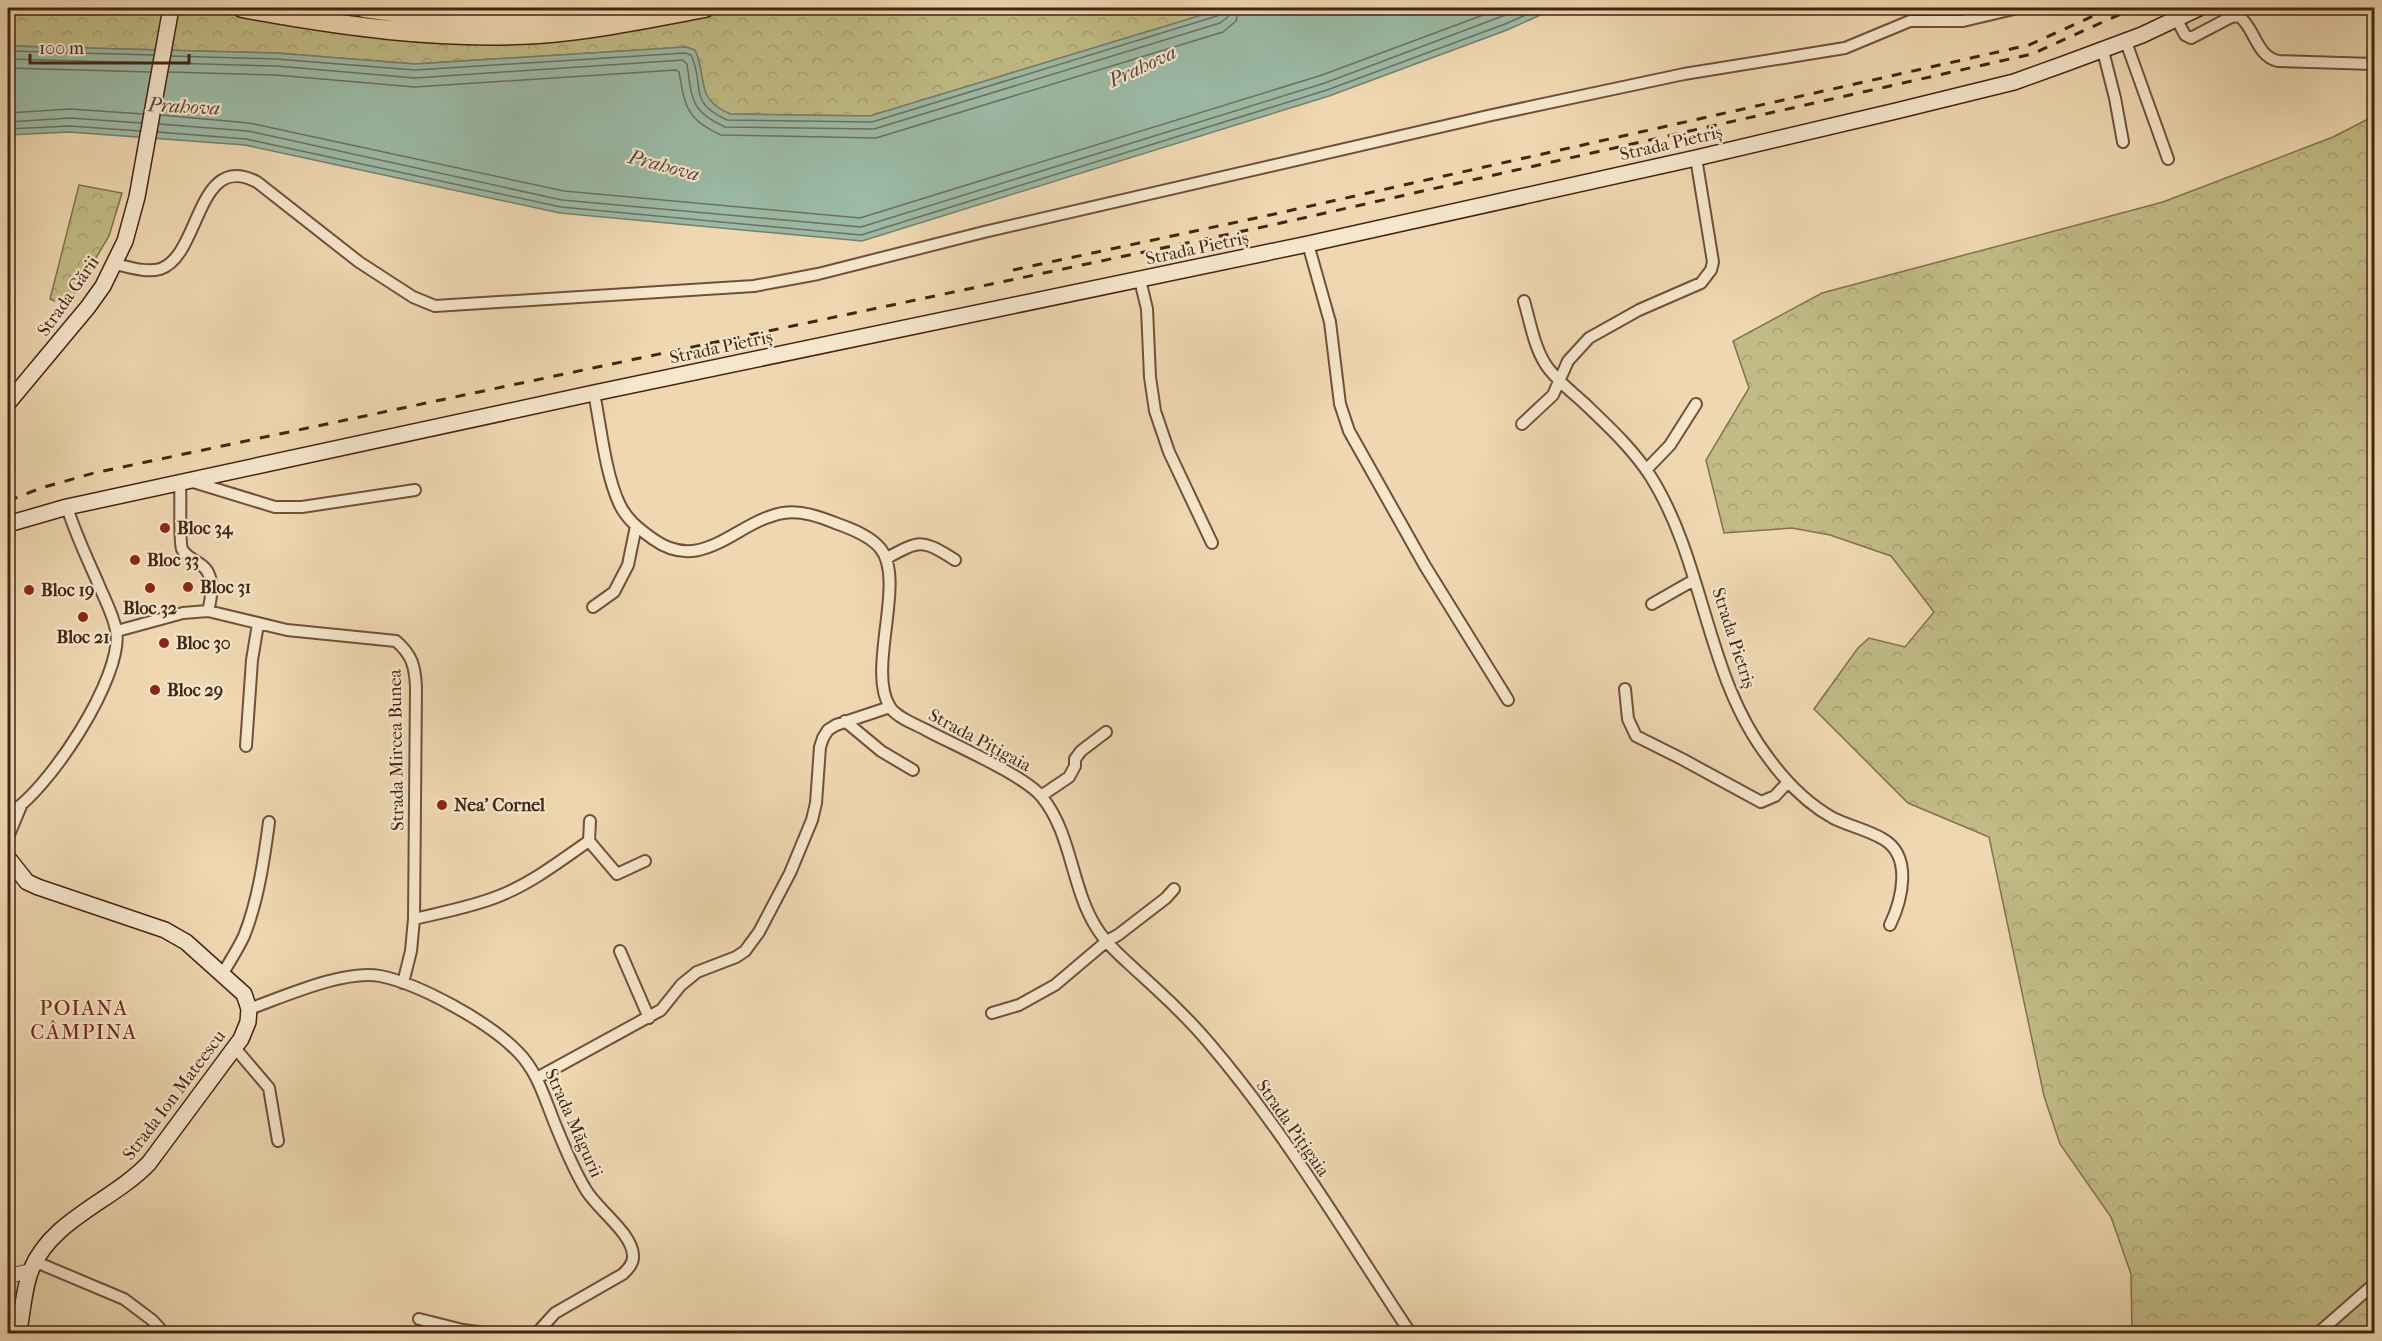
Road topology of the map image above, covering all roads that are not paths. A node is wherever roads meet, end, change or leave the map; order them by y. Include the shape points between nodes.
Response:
1 (171, 8) edge
2 (242, 8) edge
3 (364, 8) edge
4 (631, 8) edge
5 (705, 8) edge
6 (2018, 8) edge
7 (2199, 8) edge
8 (2176, 18) junction
9 (2126, 42) junction
10 (2103, 51) junction
11 (2374, 64) edge
12 (2123, 142) dead end
13 (1696, 158) junction
14 (2168, 159) dead end
15 (1308, 244) junction
16 (115, 264) junction
17 (1140, 280) junction
18 (1524, 300) dead end
19 (1559, 380) junction
20 (594, 393) junction
21 (8, 403) edge
22 (1696, 404) dead end
23 (1522, 424) dead end
24 (1646, 470) junction
25 (185, 482) junction
26 (415, 490) dead end
27 (67, 507) junction
28 (8, 524) edge
29 (636, 526) junction
30 (1212, 543) dead end
31 (887, 558) junction
32 (954, 560) dead end
33 (1694, 580) junction
34 (1652, 604) dead end
35 (593, 607) dead end
36 (208, 611) junction
37 (258, 624) junction
38 (117, 631) junction
39 (1625, 689) dead end
40 (1508, 700) dead end
41 (890, 707) junction
42 (845, 721) junction
43 (1106, 732) dead end
44 (246, 746) dead end
45 (913, 770) dead end
46 (1788, 782) junction
47 (1041, 796) junction
48 (21, 806) junction
49 (8, 813) edge
50 (590, 821) dead end
51 (269, 822) dead end
52 (8, 837) edge
53 (589, 840) junction
54 (8, 858) edge
55 (645, 861) dead end
56 (1174, 889) dead end
57 (414, 919) junction
58 (1890, 925) dead end
59 (1107, 941) junction
60 (620, 951) dead end
61 (223, 973) junction
62 (403, 983) junction
63 (249, 1010) junction
64 (992, 1013) dead end
65 (649, 1018) junction
66 (235, 1048) junction
67 (537, 1078) junction
68 (278, 1141) dead end
69 (34, 1267) junction
70 (8, 1276) edge
71 (2374, 1284) edge
72 (419, 1319) dead end
73 (18, 1334) edge
74 (165, 1334) edge
75 (492, 1334) edge
76 (536, 1334) edge
77 (1411, 1334) edge
78 (2317, 1334) edge

1 - 16 main road, Strada Gării via 137,197
2 - 5 highway via 368,28 477,36 580,29
3 - 4 highway via 436,16 511,18
6 - 16 street via 1963,21 1910,21 1845,48 1684,74 1492,115 754,286 435,306 413,297 359,262 257,182 233,176 224,178 212,190 180,252 169,264 149,270
7 - 8 main road, Strada Pietriș
8 - 9 main road, Strada Pietriș
8 - 11 street via 2191,38 2239,16 2266,56 2278,61
9 - 10 main road, Strada Pietriș
9 - 14 street
10 - 12 street
10 - 13 main road, Strada Pietriș via 2014,82
13 - 15 main road, Strada Pietriș
13 - 19 street via 1713,262 1707,278 1596,334 1568,361
15 - 17 main road, Strada Pietriș
15 - 40 street via 1330,322 1340,404 1349,431 1425,566
16 - 21 main road, Strada Gării via 74,326
17 - 20 main road, Strada Pietriș
17 - 30 street via 1147,309 1155,411 1169,452
18 - 19 street, Strada Pietriș via 1539,350
19 - 23 street via 1553,395
19 - 24 street, Strada Pietriș via 1607,425
20 - 25 main road, Strada Pietriș
20 - 29 street via 612,483 619,503
22 - 24 street via 1670,445
24 - 33 street, Strada Pietriș via 1665,501
25 - 26 street via 275,507 302,507
25 - 27 main road, Strada Pietriș
25 - 36 street via 182,549 209,573 212,587
27 - 28 main road, Strada Pietriș
27 - 38 street
29 - 31 street via 665,548 689,551 719,542 777,514 805,513 858,532 873,541
29 - 35 street via 628,565 614,592
31 - 32 street via 918,543 932,546
31 - 41 street via 883,662
33 - 34 street
33 - 46 street, Strada Pietriș via 1741,717 1756,743
36 - 37 street, Strada Mircea Bunea
36 - 38 street via 183,613
37 - 44 street
37 - 57 street, Strada Mircea Bunea via 396,641 407,651 416,687
38 - 48 street via 112,664 91,710 54,770
39 - 46 street via 1631,730 1643,741 1761,802 1775,796
41 - 42 street
41 - 47 street, Strada Pițigaia
42 - 45 street via 881,751
42 - 65 street via 828,730 823,738 812,820 790,873 756,937 745,951 688,978 661,1010
43 - 47 street via 1081,751 1069,777
46 - 58 street, Strada Pietriș via 1825,813 1884,839 1896,851 1901,899
47 - 59 street, Strada Pițigaia via 1057,825 1085,906
48 - 49 street
48 - 52 street
50 - 53 street
51 - 61 street via 249,922
53 - 55 street via 617,874
53 - 57 street via 538,876 499,896
54 - 61 main road via 27,882 176,936
56 - 59 street
57 - 62 street, Strada Mircea Bunea
59 - 64 street via 1055,985 1019,1005
59 - 77 street, Strada Pițigaia via 1182,1013 1243,1086
60 - 65 street
61 - 63 main road via 244,994
62 - 63 street, Strada Măgurii via 379,976 348,976
62 - 67 street, Strada Măgurii via 476,1019 500,1036 527,1061
63 - 66 main road, Strada Ion Mateescu via 246,1030
65 - 67 street
66 - 68 street via 269,1088
66 - 69 main road, Strada Ion Mateescu via 149,1163 60,1230
67 - 76 street, Strada Măgurii via 578,1177 590,1197 622,1232 633,1256 623,1274 555,1313
69 - 70 street
69 - 73 main road
69 - 74 street via 124,1299
71 - 78 street
72 - 75 street

